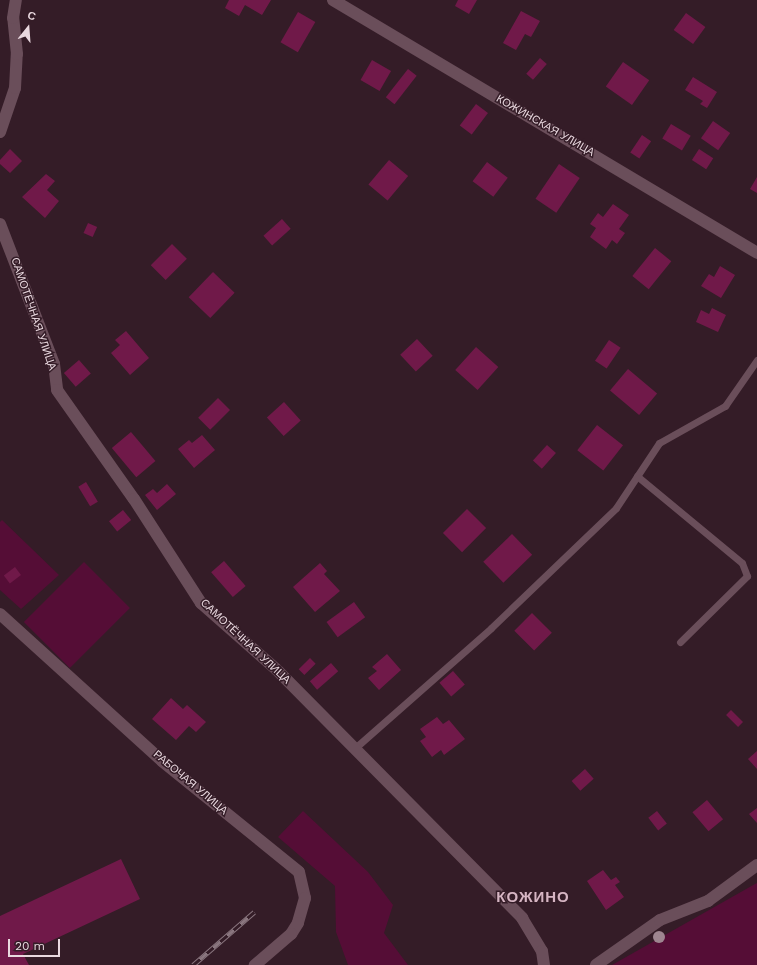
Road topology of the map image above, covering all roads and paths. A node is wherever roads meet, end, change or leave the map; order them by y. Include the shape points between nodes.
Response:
1 (16, 0) edge
2 (333, 0) edge
3 (0, 132) edge
4 (0, 224) edge
5 (757, 253) edge
6 (757, 360) edge
7 (638, 476) junction
8 (0, 614) edge
9 (680, 642) dead end
10 (355, 748) junction
11 (757, 865) edge
12 (255, 965) edge
13 (544, 965) edge
14 (596, 965) edge

1 - 3 street via 13,18 17,54 15,88
2 - 5 street, КОЖИНСКАЯ УЛИЦА
4 - 10 street, САМОТЁЧНАЯ УЛИЦА via 54,364 57,390 134,499 201,603 277,670
6 - 7 lane via 725,406 659,444
7 - 9 lane via 742,563 747,576
7 - 10 lane via 610,514 490,628
8 - 12 street, РАБОЧАЯ УЛИЦА via 162,761 299,872 305,898 298,923 292,934
10 - 13 street, САМОТЁЧНАЯ УЛИЦА via 522,918 542,951
11 - 14 street via 708,900 660,920

